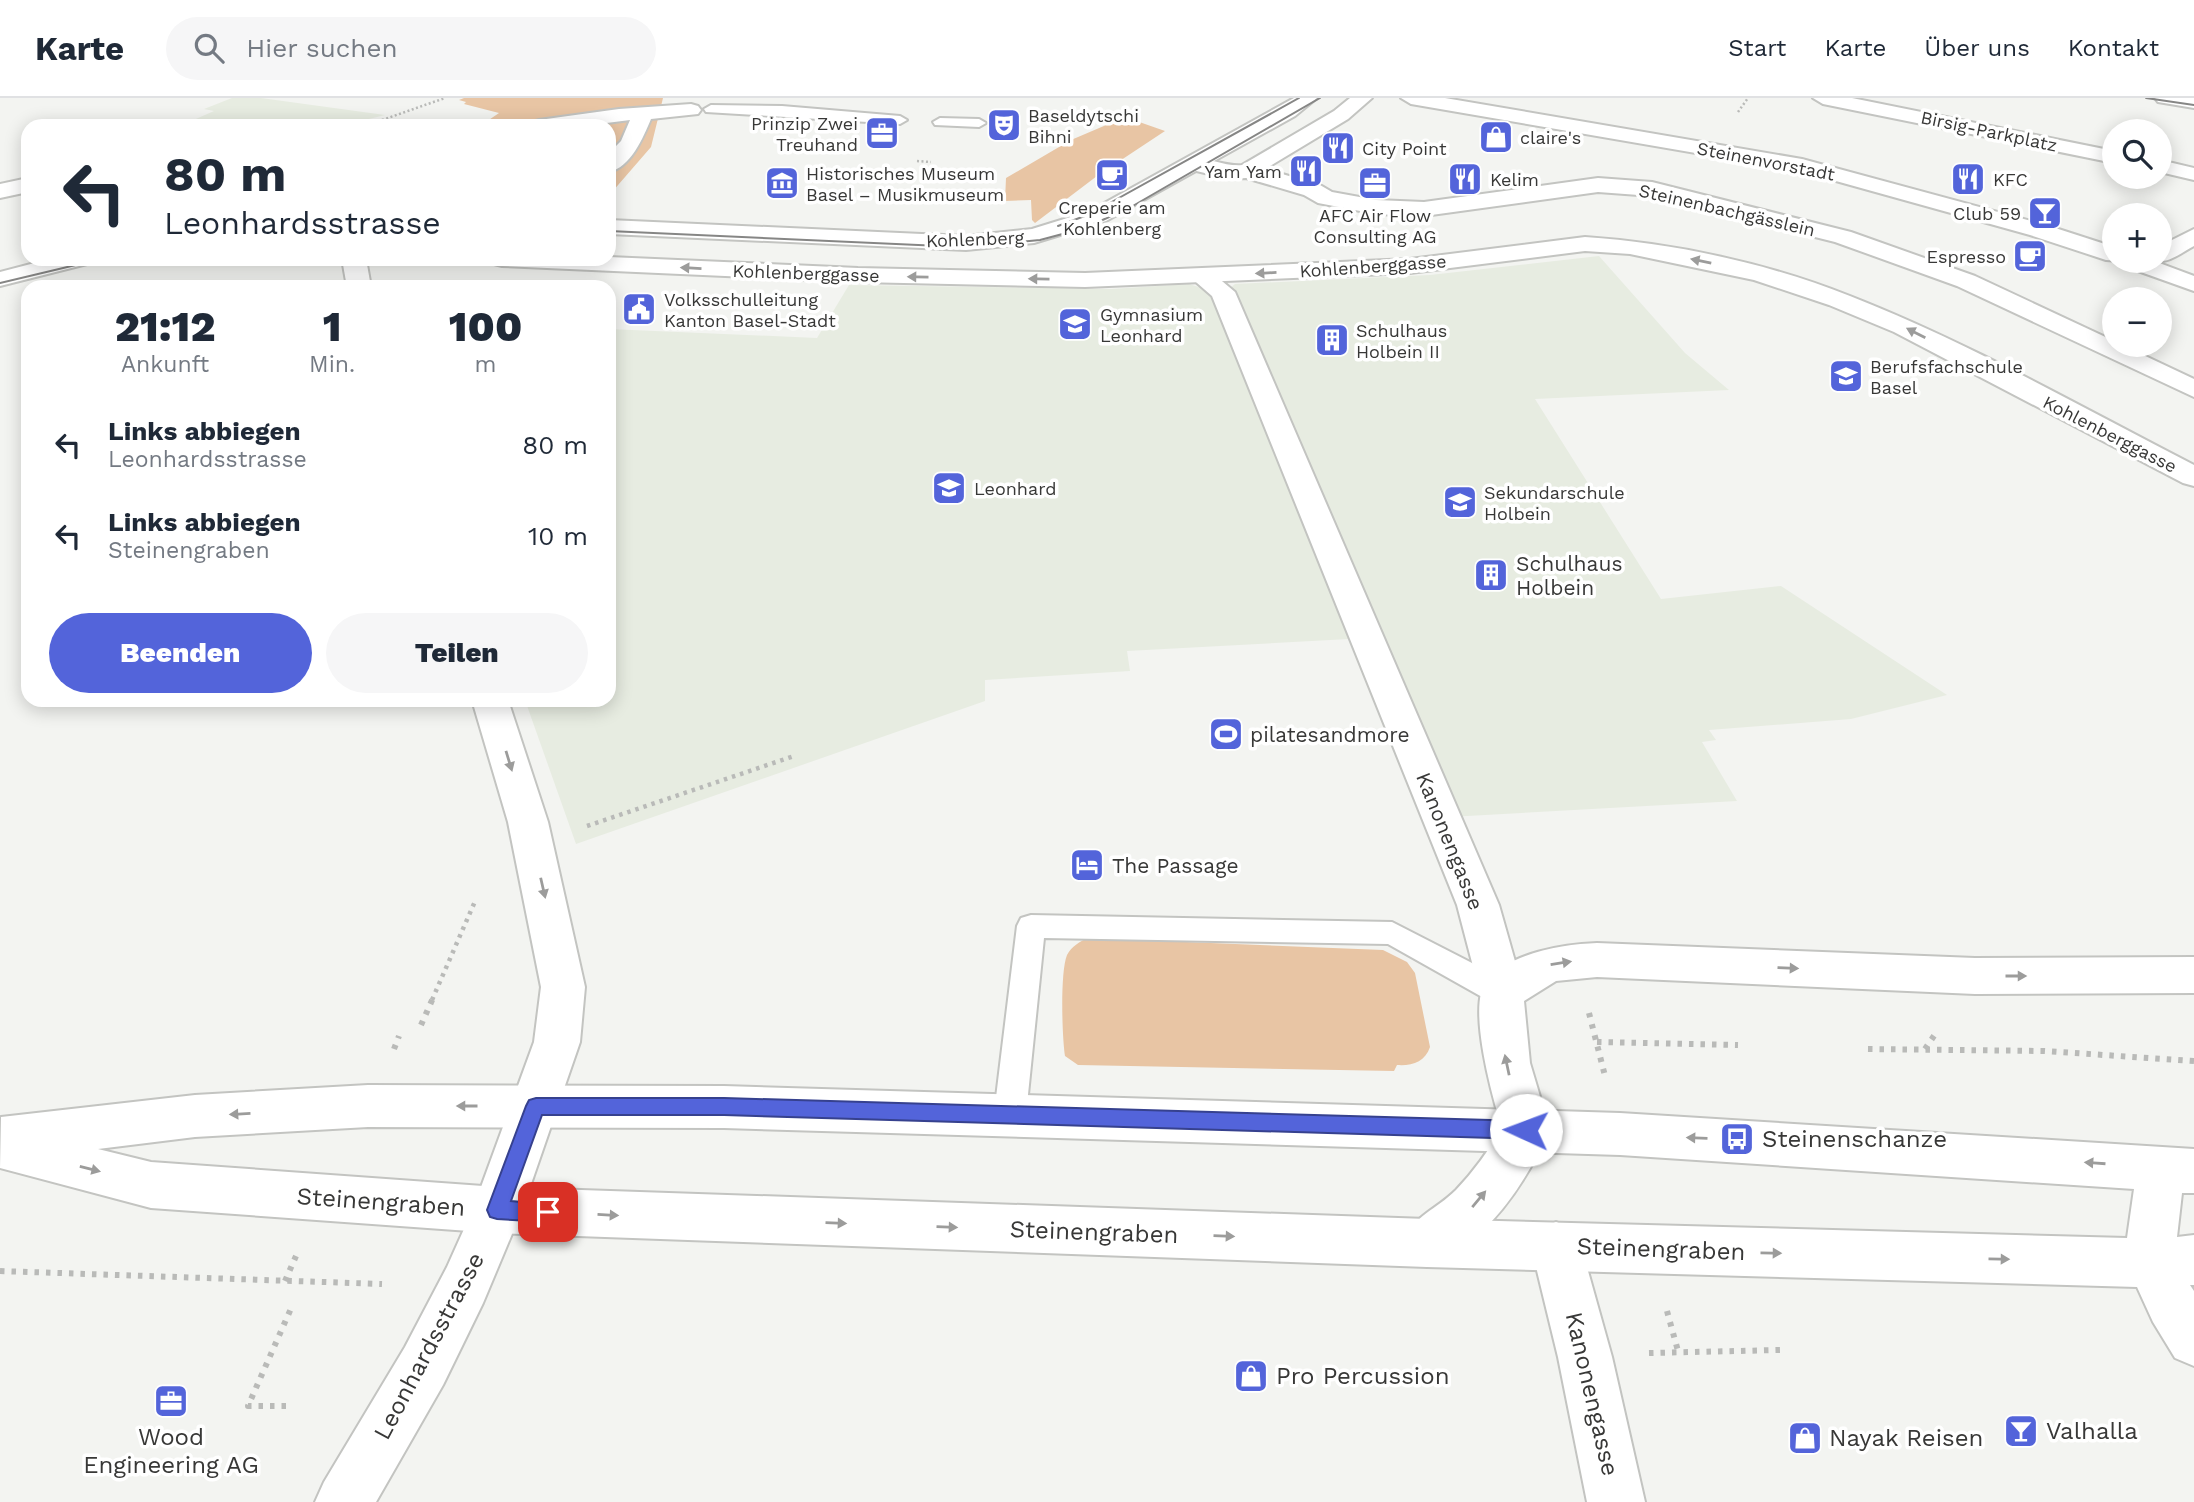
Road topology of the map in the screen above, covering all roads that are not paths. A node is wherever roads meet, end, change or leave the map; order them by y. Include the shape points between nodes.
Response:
1 (1307, 98) edge
2 (1362, 98) edge
3 (1411, 98) edge
4 (1824, 98) edge
5 (2165, 98) edge
6 (2187, 98) edge
7 (2194, 102) edge
8 (701, 109) joint
9 (643, 113) junction
10 (595, 119) edge
11 (900, 120) dead end
12 (940, 122) dead end
13 (979, 124) dead end
14 (2102, 155) edge
15 (616, 158) edge
16 (1196, 164) junction
17 (2172, 169) edge
18 (1247, 171) junction
19 (2194, 174) edge
20 (616, 227) edge
21 (2194, 236) edge
22 (2172, 247) edge
23 (2102, 250) edge
24 (616, 264) edge
25 (51, 266) edge
26 (2172, 273) edge
27 (1201, 276) junction
28 (0, 279) edge
29 (2194, 284) edge
30 (2194, 389) edge
31 (2194, 477) edge
32 (492, 707) edge
33 (2194, 975) edge
34 (1502, 993) junction
35 (536, 1106) junction
36 (1010, 1114) junction
37 (1526, 1130) junction
38 (0, 1139) edge
39 (0, 1146) edge
40 (2179, 1169) edge
41 (497, 1210) junction
42 (1427, 1243) junction
43 (1556, 1246) junction
44 (2174, 1262) edge
45 (2194, 1339) edge
46 (344, 1502) edge
47 (1616, 1502) edge

1 - 16 street, Kohlenberg
2 - 18 street
3 - 23 street, Steinenvorstadt via 1802,165
4 - 14 street, Birsig-Parkplatz
5 - 7 street
6 - 7 street
8 - 9 street
8 - 11 lane via 757,107
9 - 10 street
9 - 15 street via 630,143
12 - 13 lane
16 - 18 street, Steinenbachgässlein via 1230,173
16 - 20 street, Kohlenberg via 1077,225 1003,241
17 - 19 street
18 - 30 street, Steinenbachgässlein via 1326,198 1376,207 1424,209 1598,185 1652,189 1843,237 1966,281
21 - 22 street
27 -> 24 street, Kohlenberggasse via 1085,280 871,276
25 - 28 street
26 - 29 street
31 -> 27 street, Kohlenberggasse via 1903,327 1838,300 1760,274 1630,247 1585,244 1410,266
27 - 34 street, Kanonengasse via 1223,292 1478,905
32 -> 35 street, Leonhardsstrasse via 528,822 563,987 557,1042
34 -> 33 street via 1536,968 1597,960 1975,976
34 - 36 lane via 1392,933 1031,926
37 -> 34 street, Kanonengasse via 1506,1064
35 - 36 street
35 -> 38 street via 368,1106 208,1115
35 - 41 street, Leonhardsstrasse
36 - 37 street
40 -> 37 street via 1737,1139
42 -> 37 street via 1472,1208 1504,1169
39 -> 41 street, Steinengraben via 152,1185
40 - 44 street via 2154,1211
41 -> 42 street, Steinengraben
41 - 46 street, Leonhardsstrasse via 424,1366
42 - 43 street, Steinengraben
43 -> 44 street, Steinengraben
43 - 47 street, Kanonengasse
44 - 45 street via 2176,1310

